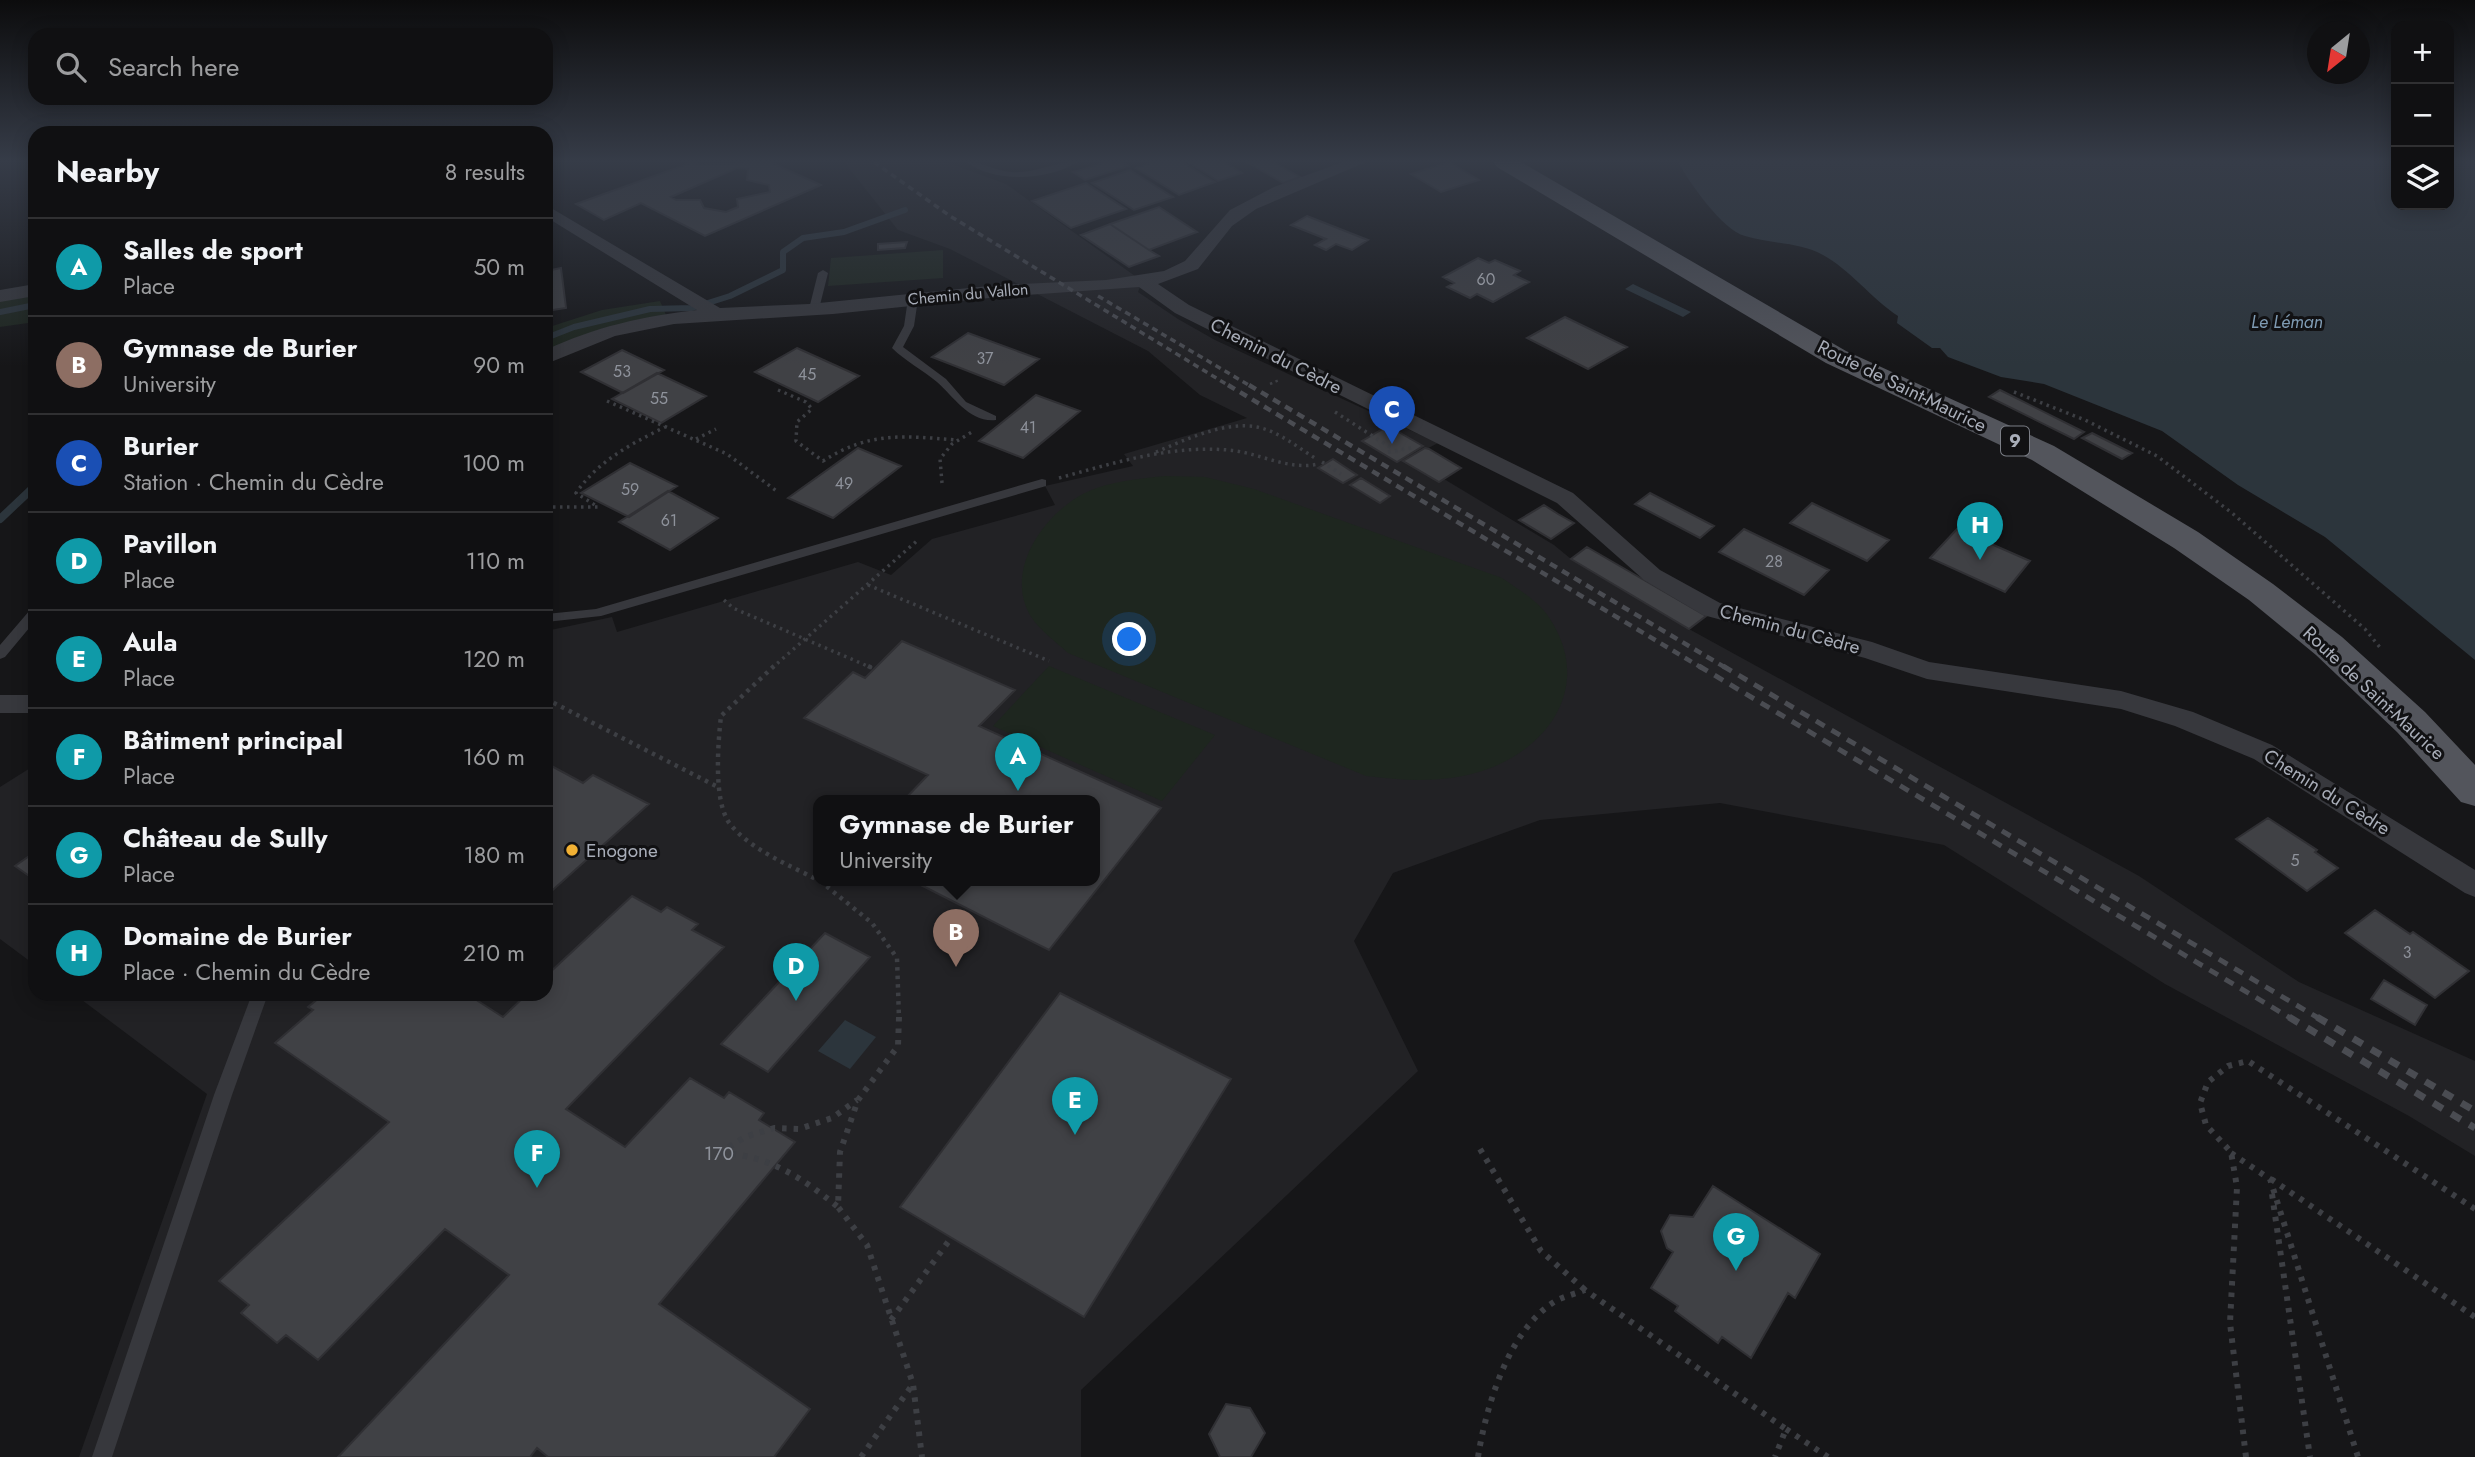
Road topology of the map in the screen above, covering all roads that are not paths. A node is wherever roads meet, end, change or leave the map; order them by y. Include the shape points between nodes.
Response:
1 (578, 230) edge
2 (1218, 230) edge
3 (1620, 230) edge
4 (823, 273) dead end
5 (1142, 281) junction
6 (28, 291) edge
7 (0, 296) edge
8 (913, 299) junction
9 (814, 309) junction
10 (711, 311) junction
11 (553, 355) edge
12 (992, 418) dead end
13 (1042, 483) road end
14 (553, 617) edge
15 (28, 621) edge
16 (0, 654) edge
17 (0, 704) edge
18 (28, 704) edge
19 (2475, 791) edge
20 (2475, 885) edge
21 (258, 1001) edge
22 (102, 1457) edge

1 - 10 street
2 - 5 street, Chemin du Vallon via 1194,267
3 - 19 main road, Route de Saint-Maurice / 9 via 1836,358 2043,453 2186,540 2329,646 2411,722
4 - 9 lane
5 - 8 street, Chemin du Vallon
5 - 20 street, Chemin du Cèdre via 1182,309 1565,498 1598,523 1636,562 1687,597 1725,613 1927,670 2121,700 2222,733 2263,752
6 - 7 street
8 - 9 street, Chemin du Vallon
8 - 12 lane via 906,336 897,348 942,381 962,404
9 - 10 street, Chemin du Vallon
10 - 11 street, Chemin du Vallon via 607,331
13 - 14 lane via 596,613
15 - 16 lane
17 - 18 street
21 - 22 lane

